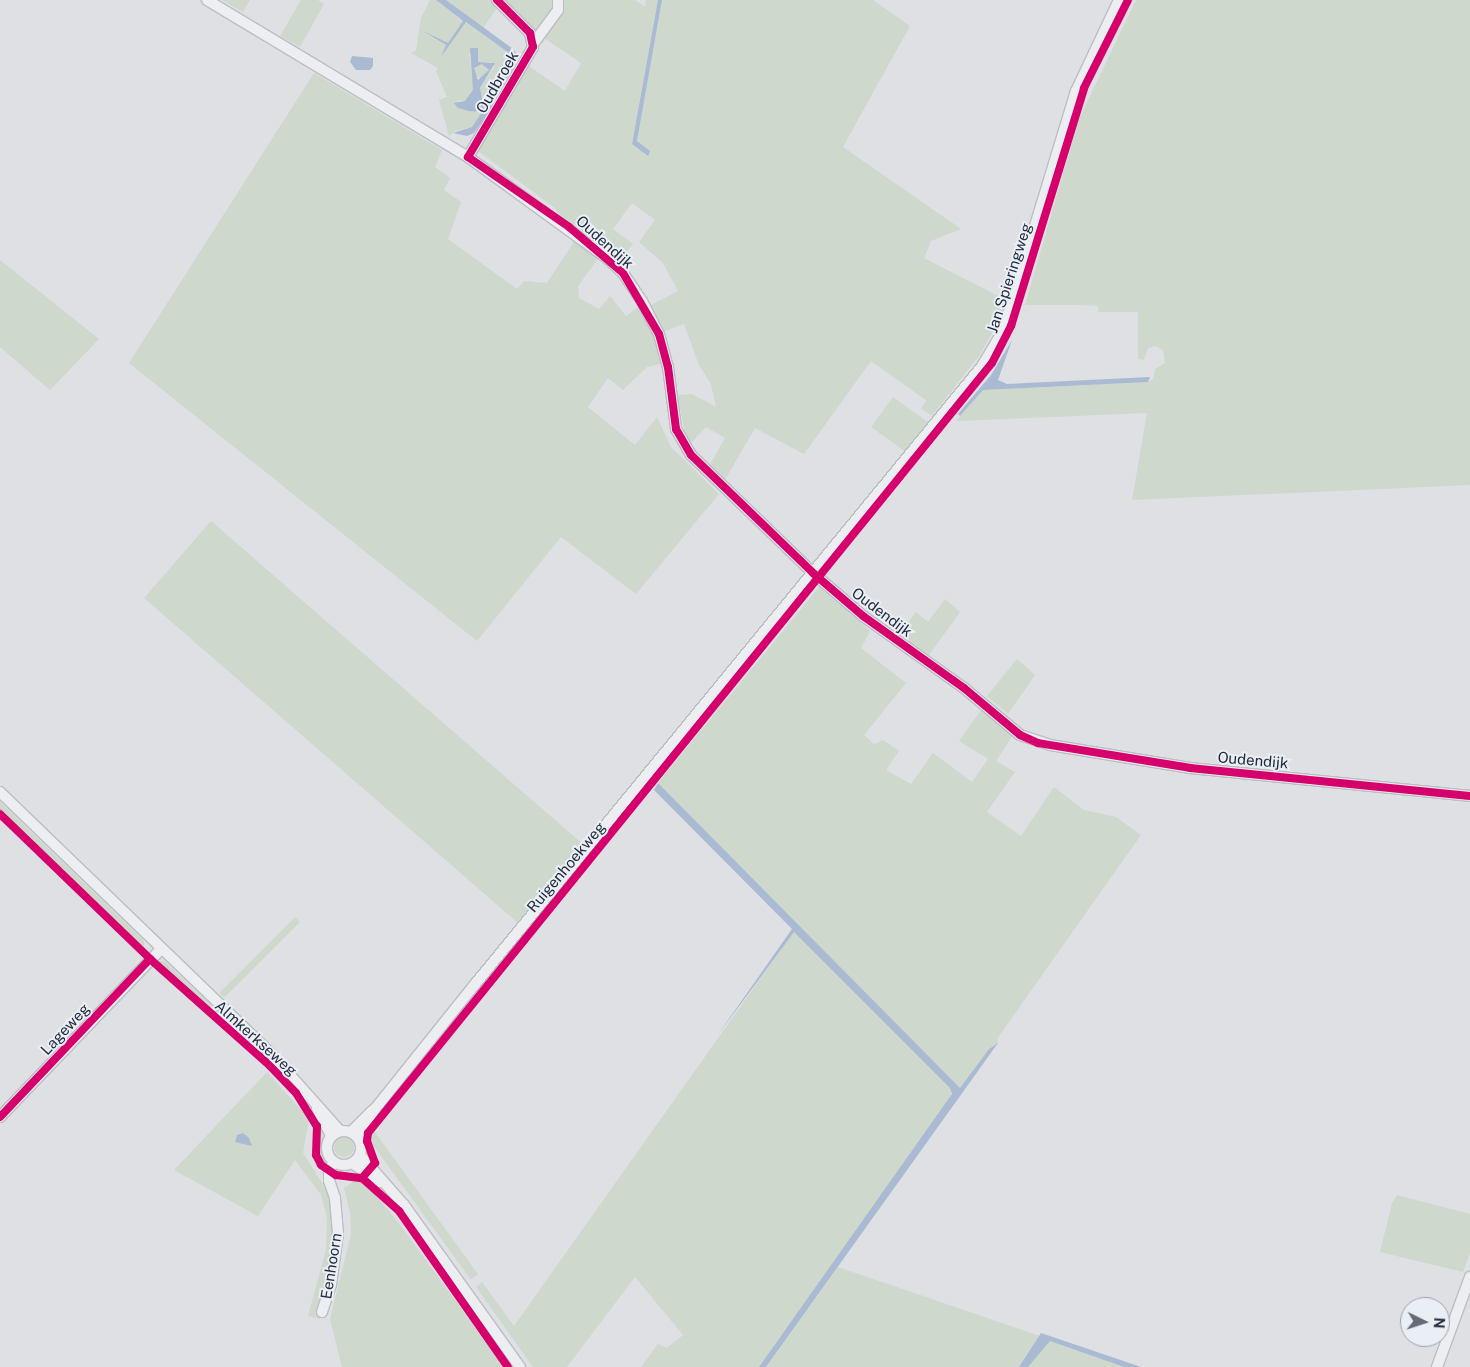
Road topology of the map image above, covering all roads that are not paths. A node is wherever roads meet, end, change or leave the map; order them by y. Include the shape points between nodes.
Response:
1 (206, 0) edge
2 (497, 0) edge
3 (558, 0) edge
4 (1119, 0) edge
5 (533, 44) junction
6 (468, 157) junction
7 (813, 573) junction
8 (0, 792) edge
9 (1470, 796) edge
10 (160, 950) junction
11 (0, 1117) edge
12 (335, 1133) junction
13 (355, 1134) junction
14 (356, 1159) junction
15 (334, 1162) junction
16 (1470, 1277) edge
17 (322, 1312) dead end
18 (520, 1367) edge
19 (1437, 1367) edge

1 - 6 street, Oudendijk
2 - 5 street, Oudbroek via 530,33
3 - 5 street via 558,10
4 - 7 street, Jan Spieringweg via 1065,121 1002,331 982,366
5 - 6 street, Oudbroek
6 - 7 street, Oudendijk via 569,228 623,273 659,334 668,367 676,429 682,443 705,471
7 - 9 street, Oudendijk via 863,616 964,688 1020,735 1038,743 1190,768
7 - 13 street, Ruigenhoekweg
8 - 10 street, Almkerkseweg
10 - 11 street, Lageweg
10 - 12 street, Almkerkseweg via 274,1057
12 - 13 street
12 - 15 street via 326,1147
13 - 14 street
14 - 15 street via 343,1165
14 - 18 street via 410,1213
15 - 17 street, Eenhoorn via 329,1181 335,1198 338,1233 331,1285
16 - 19 street

